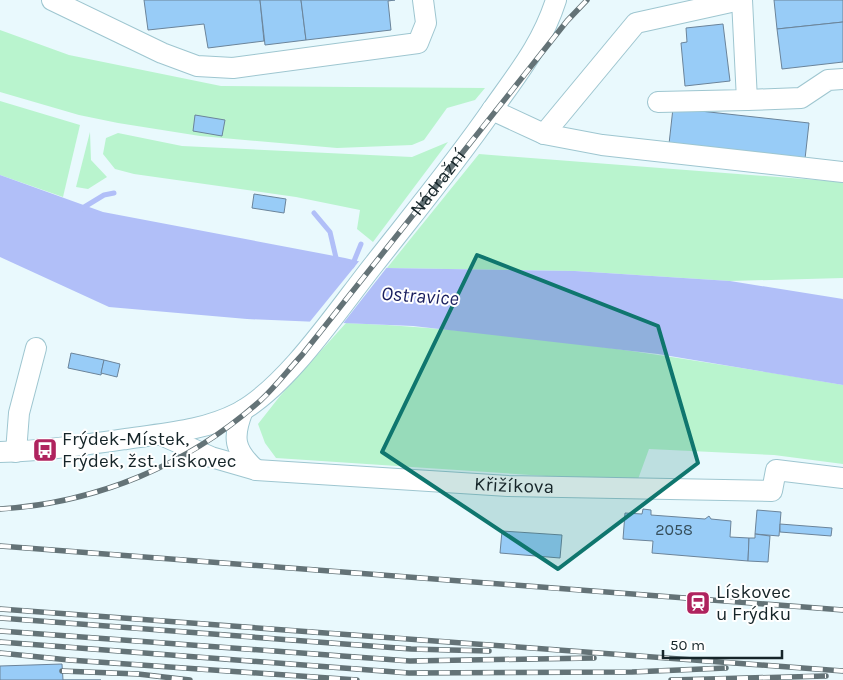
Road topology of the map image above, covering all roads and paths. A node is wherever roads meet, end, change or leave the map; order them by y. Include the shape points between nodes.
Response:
1 (52, 0) edge
2 (423, 0) edge
3 (556, 0) edge
4 (741, 0) edge
5 (843, 79) edge
6 (747, 100) junction
7 (658, 102) dead end
8 (492, 110) junction
9 (544, 134) junction
10 (843, 172) edge
11 (36, 348) dead end
12 (243, 410) junction
13 (161, 435) junction
14 (8, 452) edge
15 (256, 470) junction
16 (843, 478) edge

1 - 2 street via 196,66 233,68 418,43 426,23
3 - 8 street, Nádražní via 527,62
4 - 6 street
4 - 9 street via 636,23
5 - 6 street via 828,80 801,98
6 - 7 street
8 - 9 street
8 - 12 street, Nádražní via 302,355 262,399
9 - 10 street via 602,145
11 - 14 street
12 - 13 street via 204,427
12 - 15 street via 236,432 237,448
13 - 14 street
13 - 15 street, Křižíkova via 211,457
15 - 16 street, Křižíkova via 508,486 772,491 776,470

